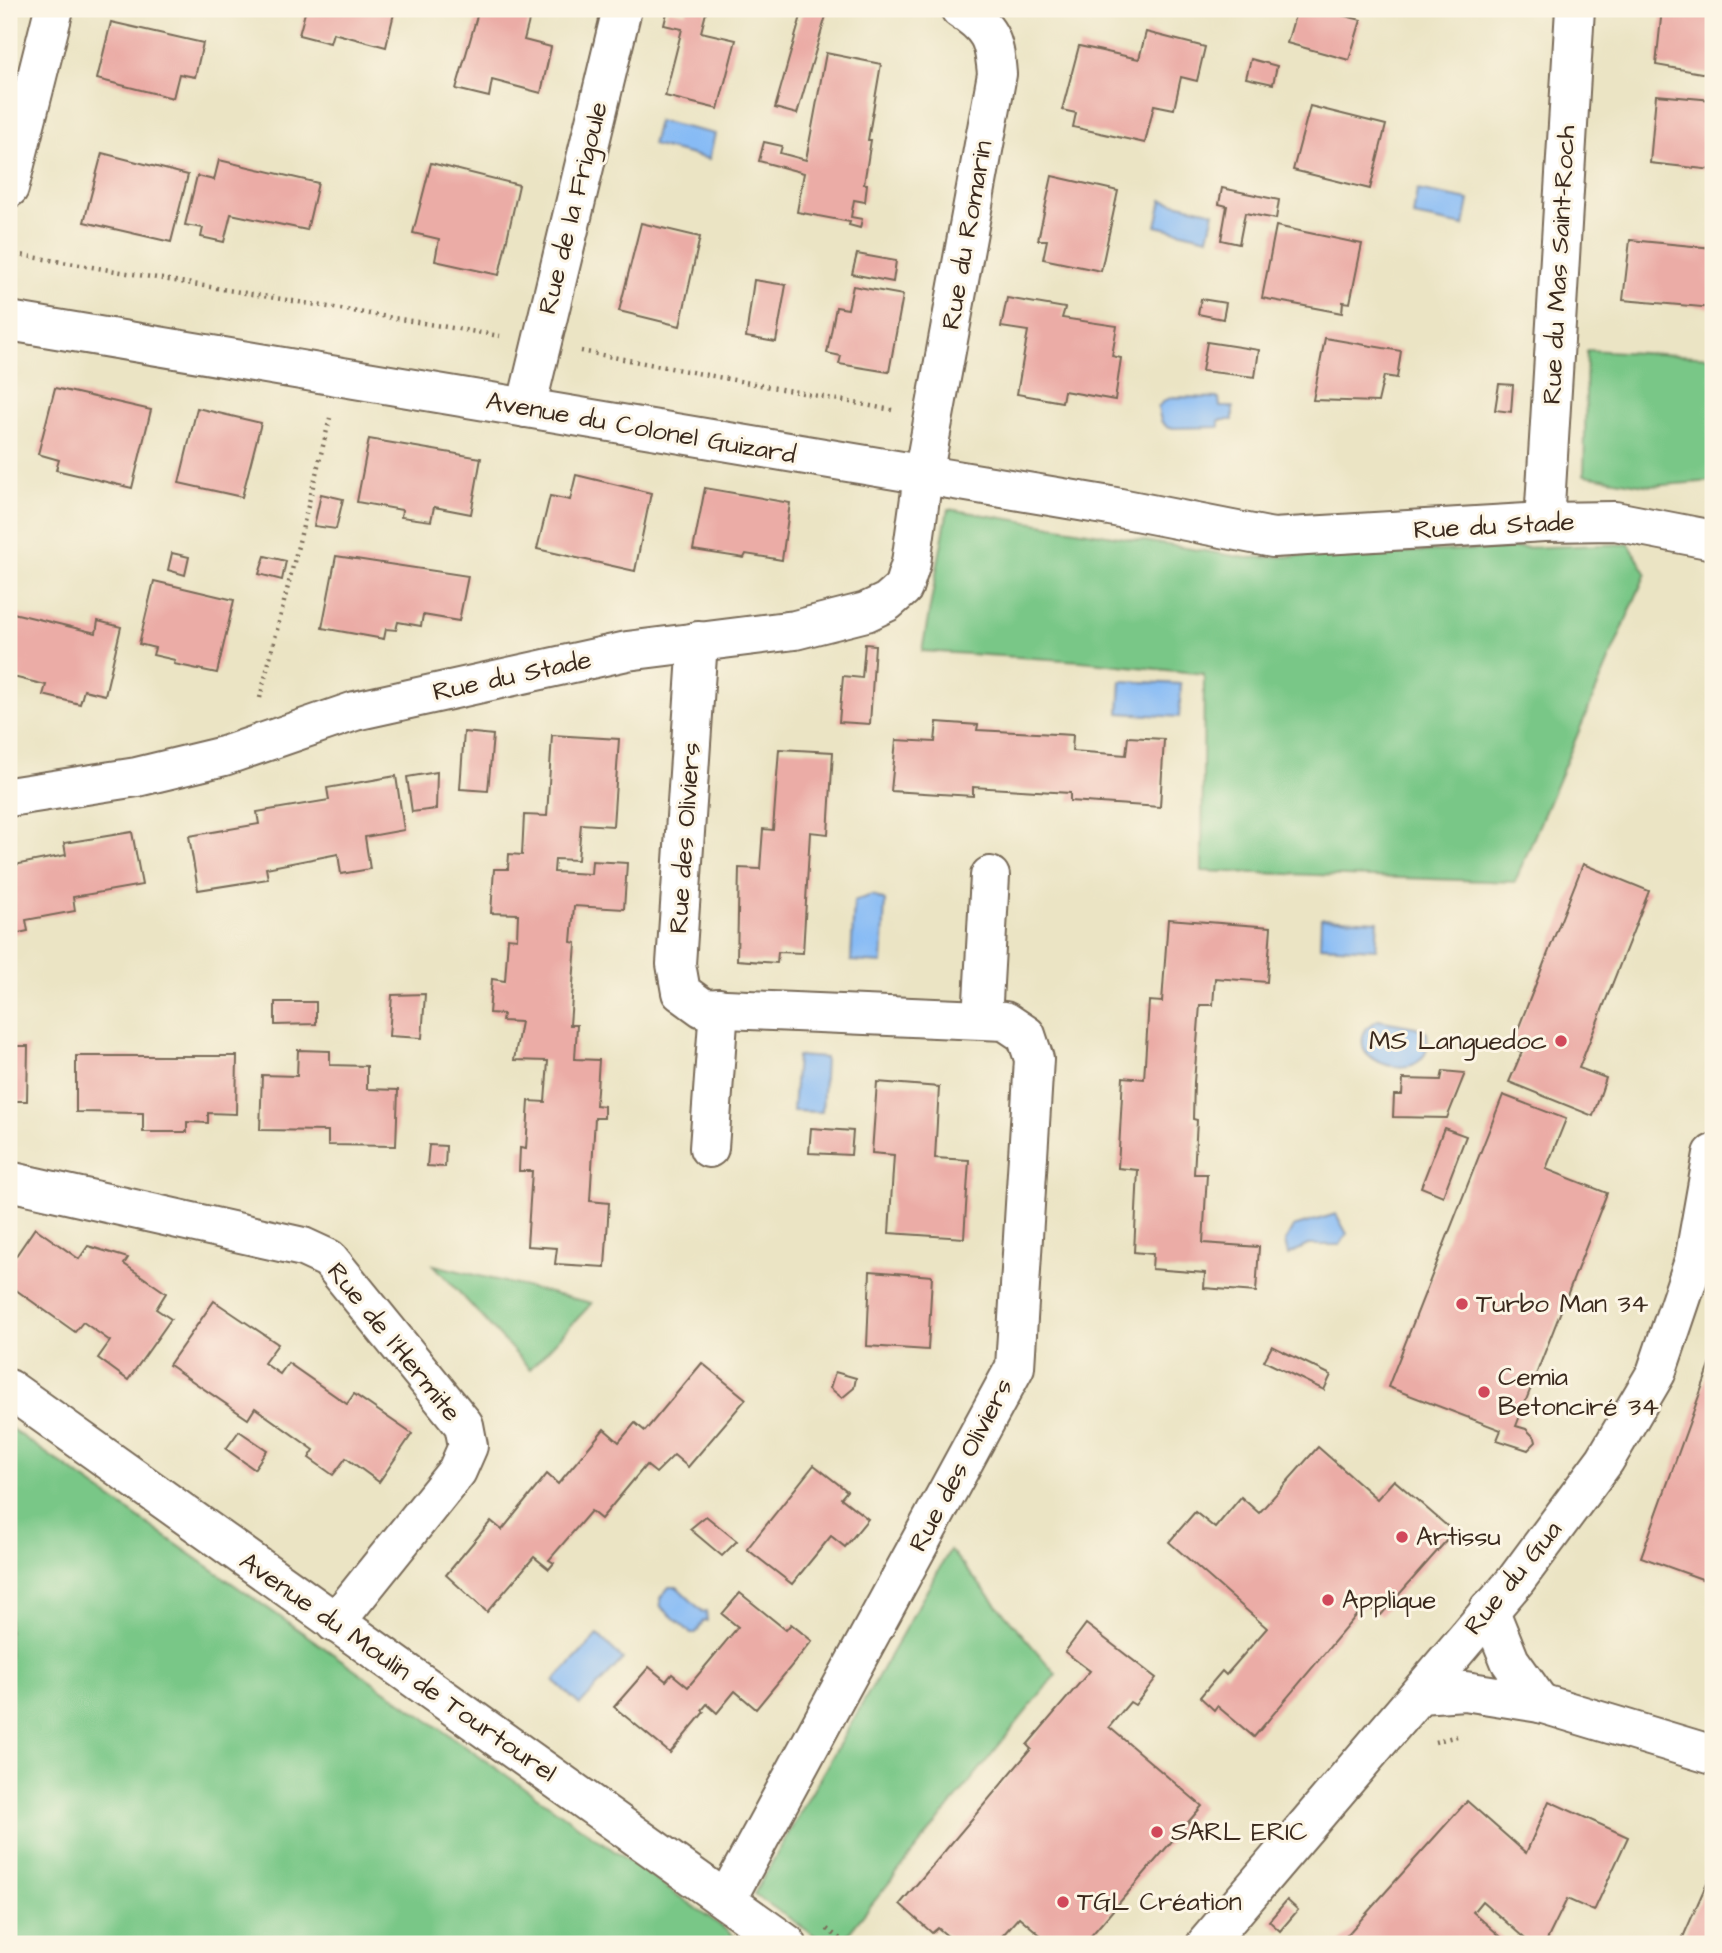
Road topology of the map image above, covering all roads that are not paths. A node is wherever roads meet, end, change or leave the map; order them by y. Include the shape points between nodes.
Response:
1 (54, 9) edge
2 (622, 9) edge
3 (960, 9) edge
4 (1575, 9) edge
5 (9, 188) edge
6 (9, 321) edge
7 (526, 408) junction
8 (923, 476) junction
9 (1544, 522) junction
10 (1273, 538) joint
11 (1713, 540) edge
12 (698, 641) junction
13 (9, 797) edge
14 (990, 876) dead end
15 (719, 1008) junction
16 (982, 1019) junction
17 (709, 1148) dead end
18 (1713, 1154) edge
19 (9, 1181) edge
20 (9, 1389) edge
21 (1489, 1609) junction
22 (335, 1623) junction
23 (1419, 1694) junction
24 (1540, 1703) junction
25 (1713, 1755) edge
26 (726, 1900) junction
27 (787, 1944) edge
28 (1206, 1944) edge

1 - 5 street
2 - 7 street, Rue de la Frigoule
3 - 8 street, Rue du Romarin via 981,22 995,44 997,74
4 - 9 street, Rue du Mas Saint-Roch
6 - 7 street, Avenue du Colonel Guizard
7 - 8 street, Avenue du Colonel Guizard
8 - 10 street, Avenue du Colonel Guizard
8 - 12 street, Rue du Stade via 911,563 903,588 887,602 795,630
9 - 10 street, Rue du Stade
9 - 11 street, Rue du Stade via 1615,521
12 - 13 street, Rue du Stade via 628,651 369,708 224,756 137,777
12 - 15 street, Rue des Oliviers via 676,964 681,992 703,1008
14 - 16 street
15 - 16 street, Rue des Oliviers
15 - 17 street
16 - 26 street, Rue des Oliviers via 1005,1021 1026,1035 1034,1059 1015,1367
18 - 21 street, Rue du Gua via 1694,1261 1656,1373 1605,1460
19 - 22 street, Rue de l'Hermite via 303,1247 329,1259 464,1424 468,1446 457,1471
20 - 22 street, Avenue du Moulin de Tourtourel
21 - 23 street, Rue du Gua
21 - 24 street via 1510,1661
22 - 26 street, Avenue du Moulin de Tourtourel
23 - 24 street via 1465,1691
23 - 28 street, Rue du Gua
24 - 25 street
26 - 27 street, Avenue du Moulin de Tourtourel

